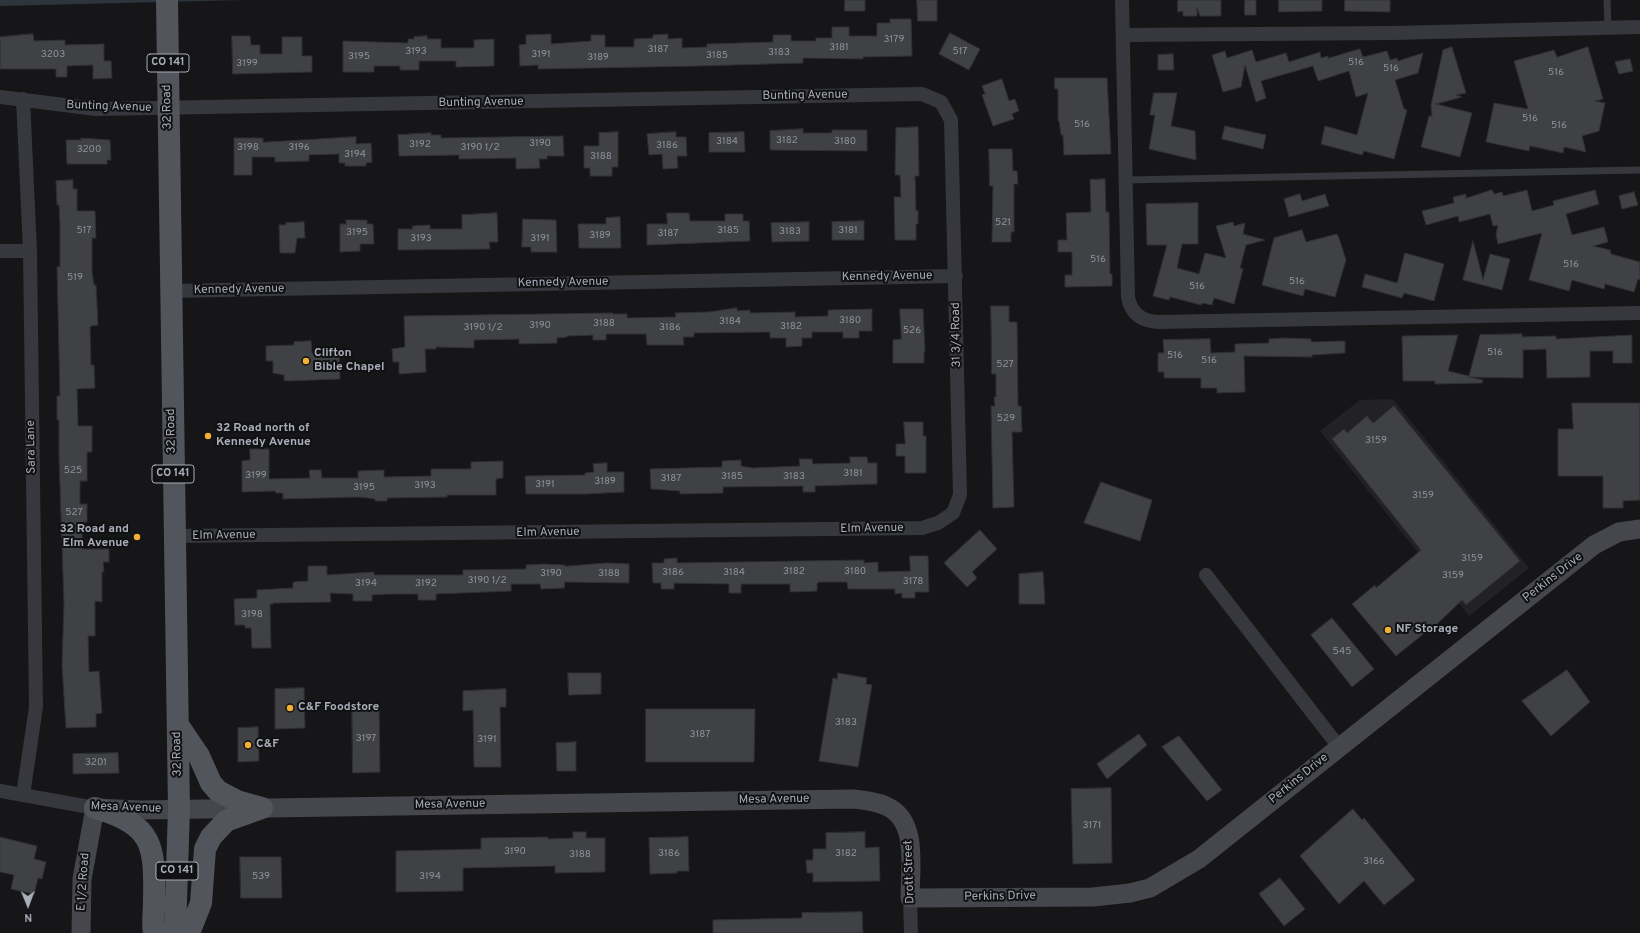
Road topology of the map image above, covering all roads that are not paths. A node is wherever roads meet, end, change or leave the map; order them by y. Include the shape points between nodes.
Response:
1 (1122, 0) edge
2 (1607, 0) edge
3 (167, 8) edge
4 (1640, 27) edge
5 (1608, 28) junction
6 (1123, 35) junction
7 (0, 97) edge
8 (23, 99) junction
9 (168, 108) junction
10 (951, 120) joint
11 (1640, 170) edge
12 (1125, 180) junction
13 (0, 251) edge
14 (30, 251) junction
15 (956, 276) junction
16 (170, 291) junction
17 (1640, 313) edge
18 (922, 528) joint
19 (1640, 529) edge
20 (174, 536) junction
21 (1206, 574) dead end
22 (178, 725) junction
23 (1339, 747) junction
24 (0, 791) edge
25 (23, 795) junction
26 (95, 808) junction
27 (179, 808) junction
28 (262, 808) junction
29 (898, 814) joint
30 (910, 898) junction
31 (81, 933) edge
32 (154, 933) edge
33 (175, 933) edge
34 (189, 933) edge
35 (911, 933) edge

1 - 6 street
2 - 5 lane
3 - 9 main road, 32 Road / CO 141
4 - 5 street
5 - 6 street
6 - 12 street
7 - 8 street, Bunting Avenue
8 - 9 street, Bunting Avenue via 96,109
8 - 14 street, Sara Lane
9 - 10 street, Bunting Avenue via 922,94 941,102
9 - 16 main road, 32 Road / CO 141
10 - 15 street, 31 3/4 Road
11 - 12 lane
12 - 17 street via 1128,298 1134,312 1146,320
13 - 14 street
14 - 25 street, Sara Lane via 36,707
15 - 16 street, Kennedy Avenue
15 - 18 street, 31 3/4 Road via 960,495 953,513 938,523
16 - 20 main road, 32 Road / CO 141
18 - 20 street, Elm Avenue
19 - 23 street, Perkins Drive via 1619,532 1594,545
20 - 22 main road, 32 Road / CO 141
21 - 23 street
22 - 27 main road, 32 Road / CO 141
22 - 28 main road via 218,791 237,801
23 - 30 street, Perkins Drive via 1199,859 1150,888 1093,897
24 - 25 street, Mesa Avenue
25 - 26 street, Mesa Avenue
26 - 27 street, Mesa Avenue
26 - 31 street, E 1/2 Road via 82,879
26 - 32 main road via 124,818 146,836 155,869
27 - 28 street, Mesa Avenue
27 - 33 main road, 32 Road / CO 141
28 - 29 street, Mesa Avenue via 852,799 886,806
28 - 34 main road via 226,821 210,837 205,850 201,903
29 - 30 street, Drott Street via 909,836
30 - 35 street, Drott Street

